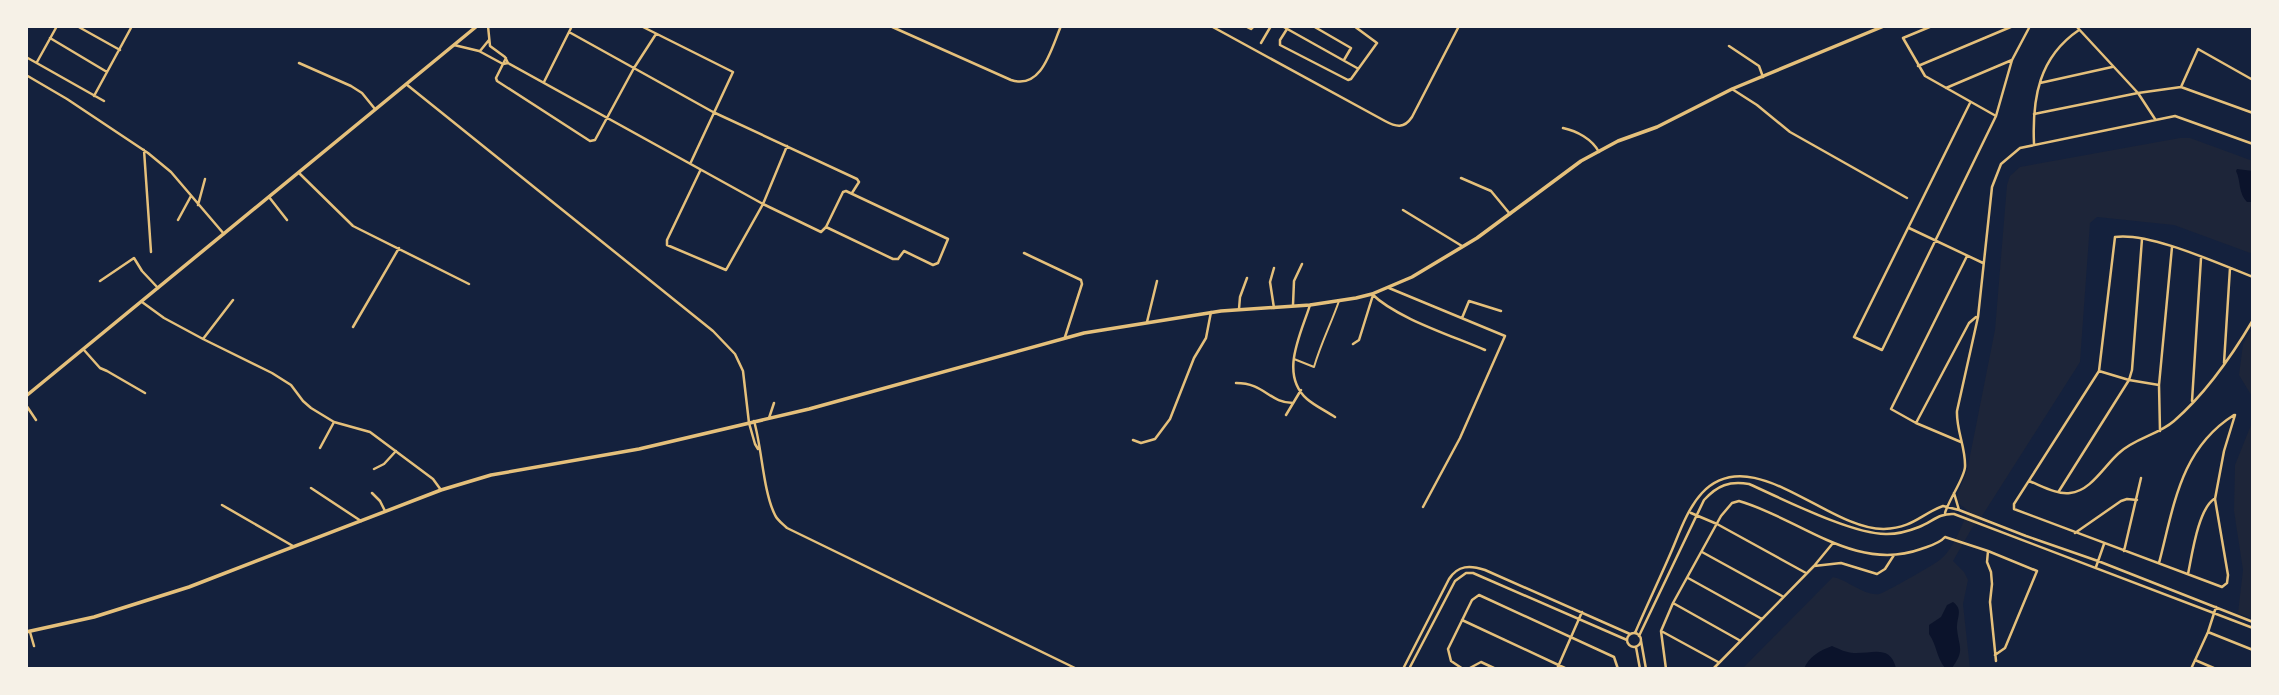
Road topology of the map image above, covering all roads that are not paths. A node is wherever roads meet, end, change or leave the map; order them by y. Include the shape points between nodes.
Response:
1 (57, 26) edge
2 (77, 26) edge
3 (132, 26) edge
4 (477, 26) edge
5 (488, 26) edge
6 (572, 26) edge
7 (641, 26) edge
8 (890, 26) edge
9 (1061, 26) edge
10 (1211, 26) edge
11 (1245, 26) edge
12 (1254, 26) edge
13 (1271, 26) edge
14 (1282, 26) edge
15 (1313, 26) edge
16 (1354, 26) edge
17 (1366, 26) edge
18 (1459, 26) edge
19 (1884, 26) edge
20 (1933, 26) edge
21 (2013, 26) edge
22 (2076, 26) edge
23 (2029, 27) edge
24 (1287, 29) junction
25 (2079, 30) junction
26 (1362, 31) junction
27 (569, 32) junction
28 (656, 34) junction
29 (50, 38) junction
30 (489, 40) junction
31 (1261, 43) dead end
32 (454, 45) junction
33 (1729, 46) dead end
34 (120, 50) junction
35 (479, 51) junction
36 (26, 57) edge
37 (506, 58) junction
38 (1343, 60) junction
39 (2012, 60) junction
40 (37, 62) junction
41 (299, 63) dead end
42 (503, 64) junction
43 (509, 64) junction
44 (1918, 66) junction
45 (2113, 67) junction
46 (634, 68) junction
47 (1357, 68) junction
48 (108, 72) junction
49 (26, 75) edge
50 (1763, 77) junction
51 (2253, 80) edge
52 (544, 82) junction
53 (2040, 82) junction
54 (407, 84) junction
55 (2180, 87) junction
56 (1946, 88) junction
57 (1732, 89) junction
58 (2138, 93) junction
59 (94, 96) junction
60 (104, 101) dead end
61 (1970, 103) junction
62 (376, 109) junction
63 (713, 112) junction
64 (2253, 113) edge
65 (2034, 114) junction
66 (1996, 116) junction
67 (607, 119) junction
68 (2155, 119) junction
69 (1563, 128) dead end
70 (2034, 144) junction
71 (2253, 145) edge
72 (787, 146) junction
73 (144, 150) junction
74 (1599, 152) junction
75 (690, 163) junction
76 (701, 169) junction
77 (299, 173) junction
78 (1461, 178) dead end
79 (205, 179) dead end
80 (852, 192) junction
81 (191, 196) junction
82 (269, 197) junction
83 (1907, 198) dead end
84 (762, 204) junction
85 (198, 205) junction
86 (1403, 209) dead end
87 (1510, 214) junction
88 (178, 219) dead end
89 (287, 219) dead end
90 (826, 227) junction
91 (1909, 228) junction
92 (224, 234) junction
93 (2142, 239) junction
94 (1937, 240) junction
95 (1463, 247) junction
96 (2172, 247) junction
97 (398, 248) junction
98 (151, 252) dead end
99 (1024, 253) dead end
100 (1967, 256) junction
101 (2201, 257) junction
102 (1983, 263) junction
103 (1302, 264) dead end
104 (1274, 268) dead end
105 (2230, 268) junction
106 (2253, 277) edge
107 (1247, 278) dead end
108 (100, 281) dead end
109 (1157, 281) dead end
110 (470, 284) dead end
111 (1387, 287) junction
112 (158, 288) junction
113 (1373, 294) junction
114 (233, 300) dead end
115 (1339, 301) junction
116 (142, 302) junction
117 (1310, 305) junction
118 (1293, 306) junction
119 (1274, 307) junction
120 (1239, 309) junction
121 (1501, 311) dead end
122 (1211, 312) junction
123 (1978, 317) junction
124 (1462, 318) junction
125 (2253, 320) edge
126 (1147, 322) junction
127 (353, 327) dead end
128 (203, 339) junction
129 (1065, 339) junction
130 (1353, 344) dead end
131 (83, 350) junction
132 (1485, 350) dead end
133 (1293, 359) junction
134 (2224, 365) junction
135 (2099, 371) junction
136 (2129, 380) junction
137 (1236, 383) dead end
138 (2160, 385) junction
139 (1301, 390) junction
140 (145, 393) dead end
141 (26, 397) edge
142 (2192, 402) junction
143 (774, 403) dead end
144 (1293, 403) junction
145 (26, 405) edge
146 (749, 415) junction
147 (1286, 415) dead end
148 (1335, 417) dead end
149 (769, 418) junction
150 (36, 420) dead end
151 (754, 421) junction
152 (334, 422) junction
153 (748, 423) junction
154 (1916, 423) junction
155 (2160, 431) junction
156 (1133, 440) dead end
157 (1962, 442) junction
158 (320, 448) dead end
159 (759, 449) junction
160 (396, 451) junction
161 (373, 469) dead end
162 (2141, 478) dead end
163 (2029, 481) junction
164 (311, 488) dead end
165 (441, 490) junction
166 (1953, 491) junction
167 (2059, 492) junction
168 (372, 493) dead end
169 (2215, 499) junction
170 (2137, 500) junction
171 (222, 505) dead end
172 (1947, 506) junction
173 (1423, 507) dead end
174 (1959, 510) junction
175 (385, 511) junction
176 (1690, 512) junction
177 (1945, 513) junction
178 (1697, 515) junction
179 (361, 521) junction
180 (1717, 524) junction
181 (2075, 533) junction
182 (1833, 543) junction
183 (2104, 544) junction
184 (296, 548) junction
185 (1988, 551) junction
186 (2124, 551) junction
187 (1702, 552) junction
188 (1894, 555) junction
189 (2098, 561) junction
190 (2159, 563) junction
191 (1814, 566) junction
192 (2096, 567) junction
193 (1806, 573) junction
194 (2188, 574) junction
195 (1687, 577) junction
196 (1784, 596) junction
197 (1673, 603) junction
198 (2216, 607) junction
199 (1582, 612) junction
200 (2214, 614) junction
201 (1762, 619) junction
202 (1462, 620) junction
203 (1579, 620) junction
204 (2253, 622) edge
205 (2253, 628) edge
206 (1661, 631) junction
207 (28, 632) edge
208 (2208, 632) junction
209 (1632, 634) junction
210 (1572, 638) junction
211 (1640, 638) junction
212 (1627, 640) junction
213 (1739, 640) junction
214 (34, 646) dead end
215 (1636, 647) junction
216 (2253, 650) edge
217 (1995, 654) junction
218 (2195, 660) junction
219 (1996, 661) dead end
220 (1718, 662) junction
221 (1558, 667) edge
222 (1077, 669) edge
223 (1403, 669) edge
224 (1409, 669) edge
225 (1462, 669) edge
226 (1468, 669) edge
227 (1496, 669) edge
228 (1567, 669) edge
229 (1618, 669) edge
230 (1640, 669) edge
231 (1646, 669) edge
232 (1666, 669) edge
233 (1713, 669) edge
234 (2191, 669) edge
235 (2217, 669) edge

1 - 29 street
2 - 34 street
3 - 34 street
4 - 32 main road
5 - 30 street
6 - 27 street
7 - 28 street
8 - 9 street via 1022,83 1040,73
10 - 18 street via 1400,126 1412,117
11 - 12 street
13 - 31 street
14 - 24 street
15 - 38 street via 1351,48
16 - 26 street
17 - 26 street
19 - 50 main road
20 - 44 street via 1903,38
21 - 44 street
22 - 25 street
23 - 39 street
24 - 38 street
24 - 47 street via 1280,44 1346,80
25 - 45 street
25 - 53 street via 2052,54
26 - 47 street via 1377,43
27 - 46 street
27 - 52 street
28 - 46 street
28 - 63 street via 733,72
29 - 40 street
29 - 48 street
30 - 35 street
30 - 37 street via 491,48
32 - 35 street
32 - 54 main road
33 - 50 street via 1759,66
34 - 48 street
35 - 42 street
36 - 40 street
37 - 42 street
37 - 43 street
38 - 47 street
39 - 56 street
39 - 66 street
40 - 59 street
41 - 62 street via 362,93
42 - 43 street
42 - 67 street via 497,81 590,141
43 - 52 street
44 - 56 street via 1925,76
45 - 53 street
45 - 58 street
46 - 63 street
46 - 67 street
48 - 59 street
49 - 73 street
50 - 57 main road
51 - 55 street via 2198,50
52 - 67 street
53 - 65 street
54 - 62 main road
54 - 146 street via 713,331 735,354 743,371
55 - 58 street
55 - 64 street
56 - 61 street
57 - 74 main road
57 - 83 street via 1790,132
58 - 65 street
58 - 68 street
59 - 60 street
61 - 66 street
61 - 91 street
62 - 77 main road
63 - 72 street
63 - 75 street
65 - 70 street
66 - 94 street
67 - 75 street
68 - 70 street
68 - 71 street via 2175,116
69 - 74 street via 1590,140
70 - 102 street via 2010,155 1996,173
72 - 80 street via 857,179
72 - 84 street
73 - 81 street
73 - 98 street
74 - 87 main road
75 - 76 street
76 - 84 street
76 - 84 street via 667,245 726,270
77 - 82 main road
77 - 97 street via 353,226
78 - 87 street via 1492,192
79 - 85 street
80 - 90 street via 843,192
80 - 90 street via 946,237 938,263 933,265 904,251 894,259
81 - 85 street
81 - 88 street
82 - 89 street
82 - 92 main road
84 - 90 street via 821,232
85 - 92 street
86 - 95 street
87 - 95 main road
91 - 94 street
91 - 94 street via 1854,337 1882,350
92 - 112 main road
93 - 96 street
93 - 135 street via 2114,239
93 - 136 street
94 - 100 street
95 - 111 main road
96 - 101 street
96 - 138 street
97 - 110 street
97 - 127 street
99 - 129 street via 1081,280
100 - 102 street
100 - 154 street via 1891,409
101 - 105 street
101 - 142 street
102 - 123 street
103 - 118 street via 1294,281
104 - 119 street via 1270,282
105 - 106 street
105 - 134 street
107 - 120 street
108 - 112 street via 135,258
109 - 126 street
111 - 113 main road
111 - 124 street
112 - 116 main road
113 - 115 main road
113 - 130 street via 1360,336
113 - 132 street via 1381,303 1423,324
114 - 128 street
115 - 117 main road
115 - 133 street via 1314,367
116 - 128 street
116 - 131 main road
117 - 118 main road
117 - 133 street
118 - 119 main road
119 - 120 main road
120 - 122 main road
121 - 124 street via 1469,301
122 - 126 main road
122 - 156 street via 1206,338 1170,419 1155,439
123 - 154 street via 1969,323
123 - 157 street via 1957,411
124 - 173 street via 1505,336 1460,438
125 - 134 street
126 - 129 main road
128 - 152 street via 291,385 311,408
129 - 149 main road
131 - 140 street via 101,369
131 - 141 main road
133 - 139 street
134 - 142 street
135 - 136 street
135 - 163 street
136 - 138 street
136 - 167 street
137 - 144 street via 1256,386 1280,402
138 - 155 street
139 - 144 street
139 - 148 street
142 - 155 street
143 - 149 street
144 - 147 street
145 - 150 street
146 - 151 street
146 - 153 street
149 - 151 main road
151 - 153 main road
151 - 159 street
152 - 158 street
152 - 160 street via 370,432
153 - 159 street
153 - 165 main road via 639,449 491,475
154 - 157 street
155 - 167 street via 2120,452 2083,489
157 - 166 street via 1965,469
159 - 222 street via 775,515 787,528
160 - 161 street
160 - 165 street
162 - 170 street
163 - 167 street
163 - 181 street via 2014,504 2016,511
164 - 179 street
165 - 175 main road
166 - 172 street
166 - 174 street
168 - 175 street
169 - 190 street via 2235,415 2204,440 2181,479
169 - 194 street via 2203,513
169 - 194 street via 2227,583 2222,587
170 - 181 street via 2121,501
170 - 186 street
171 - 184 street
172 - 174 street
172 - 176 street via 1906,526 1870,528 1783,488 1736,475 1710,486
172 - 177 street
174 - 189 street
175 - 179 main road
176 - 178 street
176 - 209 street
177 - 178 street via 1912,530 1877,534 1736,482 1713,490
177 - 192 street
178 - 180 street
178 - 211 street
179 - 184 main road
180 - 182 street via 1739,500
180 - 187 street
180 - 193 street
181 - 183 street
182 - 188 street via 1870,554
182 - 191 street
183 - 186 street
183 - 189 street
184 - 207 main road via 181,590
185 - 188 street via 1945,537 1916,551
185 - 217 street
185 - 217 street via 2037,571 2005,648
186 - 190 street
187 - 195 street
187 - 196 street
188 - 191 street via 1877,574 1841,563
189 - 192 street
189 - 198 street
190 - 194 street
191 - 193 street
192 - 200 street
193 - 196 street
195 - 197 street
195 - 201 street
196 - 201 street
197 - 206 street
197 - 213 street
198 - 200 street
198 - 204 street
199 - 203 street
199 - 209 street
199 - 223 street via 1485,570 1464,567 1449,579
200 - 205 street
200 - 208 street
201 - 213 street
202 - 210 street via 1479,595
202 - 221 street
202 - 225 street via 1448,653
203 - 210 street
203 - 212 street
203 - 224 street via 1466,573 1455,581
206 - 220 street
206 - 232 street
207 - 214 street
208 - 216 street
208 - 218 street
209 - 211 street
209 - 212 street
210 - 221 street
210 - 229 street via 1614,657
211 - 215 street
211 - 231 street
212 - 215 street
213 - 220 street
215 - 230 street
217 - 219 street
218 - 234 street
218 - 235 street
220 - 233 street
221 - 228 street
226 - 227 street via 1481,662

